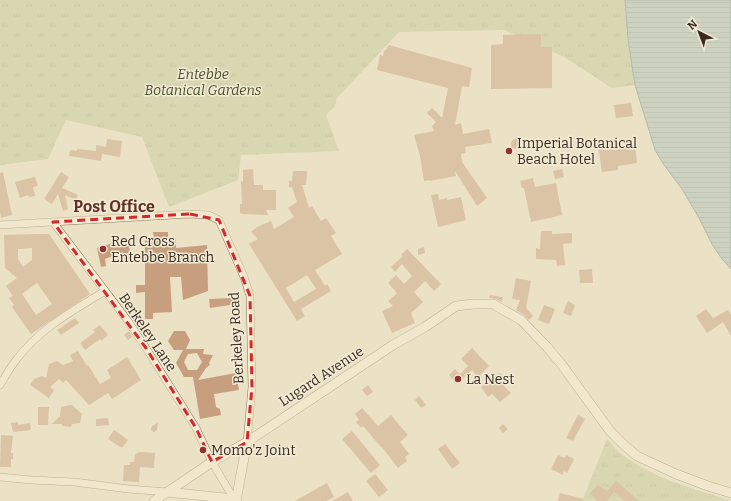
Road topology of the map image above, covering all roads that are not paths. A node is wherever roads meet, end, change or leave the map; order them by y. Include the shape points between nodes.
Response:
1 (53, 222) junction
2 (0, 225) edge
3 (105, 291) junction
4 (0, 385) edge
5 (247, 442) junction
6 (212, 462) junction
7 (0, 477) edge
8 (167, 492) junction
9 (731, 493) edge
10 (235, 500) edge
11 (154, 501) edge

1 - 2 street, Berkeley Road
1 - 3 street, Berkeley Lane
1 - 5 street, Berkeley Road via 190,214 208,215 219,220 250,296 252,387
3 - 4 street via 44,332 16,359
3 - 6 street, Berkeley Lane via 128,321 183,406
5 - 6 street, Lugard Avenue
5 - 9 street, Lugard Avenue via 456,306 493,304 521,320 547,347 610,430 637,456 676,474
5 - 10 street
6 - 8 street, Lugard Avenue
6 - 10 street, Berkeley Lane
7 - 8 street
8 - 10 street
8 - 11 street, Lugard Avenue

